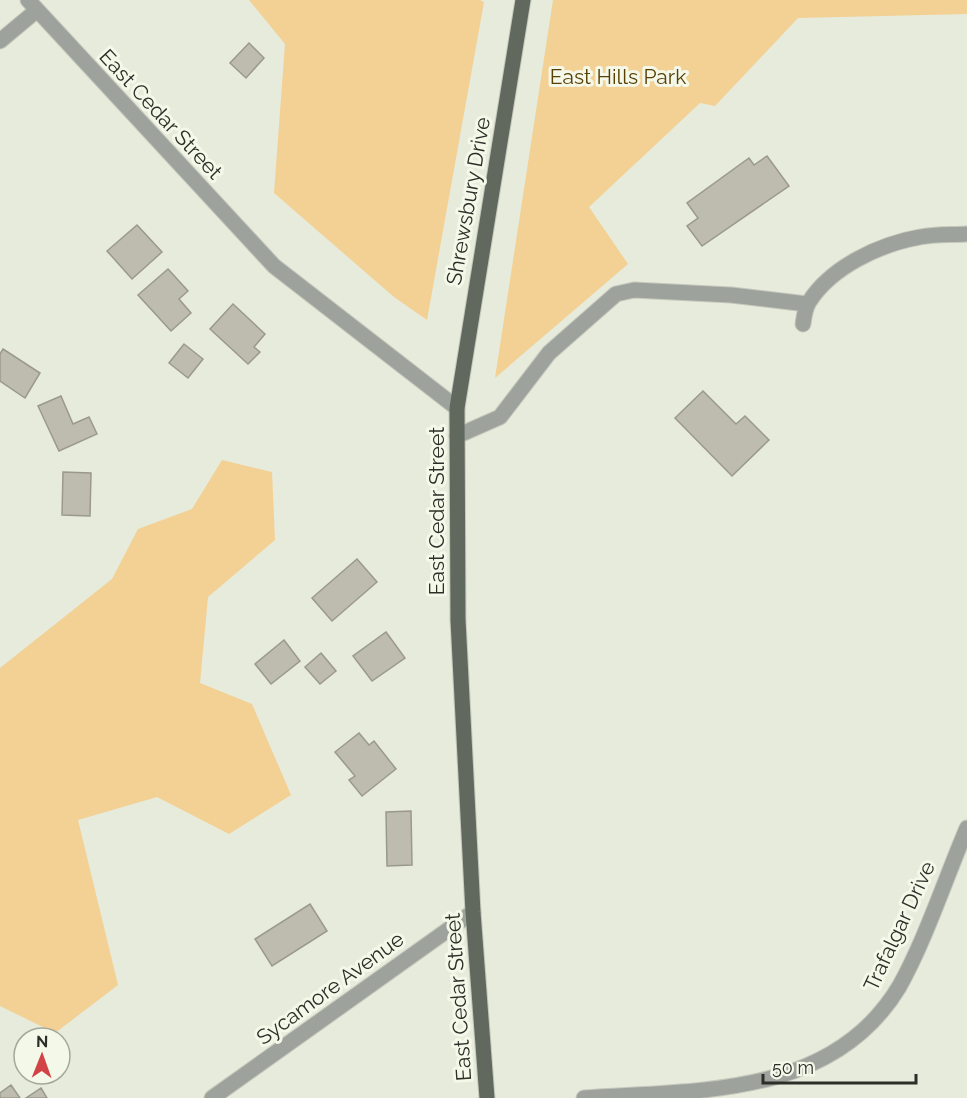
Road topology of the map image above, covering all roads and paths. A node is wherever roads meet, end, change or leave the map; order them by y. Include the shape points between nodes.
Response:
1 (523, 0) edge
2 (32, 5) edge
3 (0, 41) edge
4 (967, 234) edge
5 (807, 304) junction
6 (803, 324) dead end
7 (457, 408) junction
8 (457, 436) junction
9 (967, 828) edge
10 (473, 912) junction
11 (212, 1098) edge
12 (487, 1098) edge
13 (584, 1098) edge

1 - 7 main road, Shrewsbury Drive
2 - 3 street
2 - 7 street, East Cedar Street via 274,266
4 - 5 street via 920,237 852,263 825,282
5 - 6 street
5 - 8 street via 731,295 634,290 616,294 549,352 500,417
7 - 8 main road, East Cedar Street
8 - 10 main road, East Cedar Street via 458,620
9 - 13 street, Trafalgar Drive via 899,986 876,1019 844,1047 793,1074 739,1087
10 - 11 street, Sycamore Avenue
10 - 12 main road, East Cedar Street

